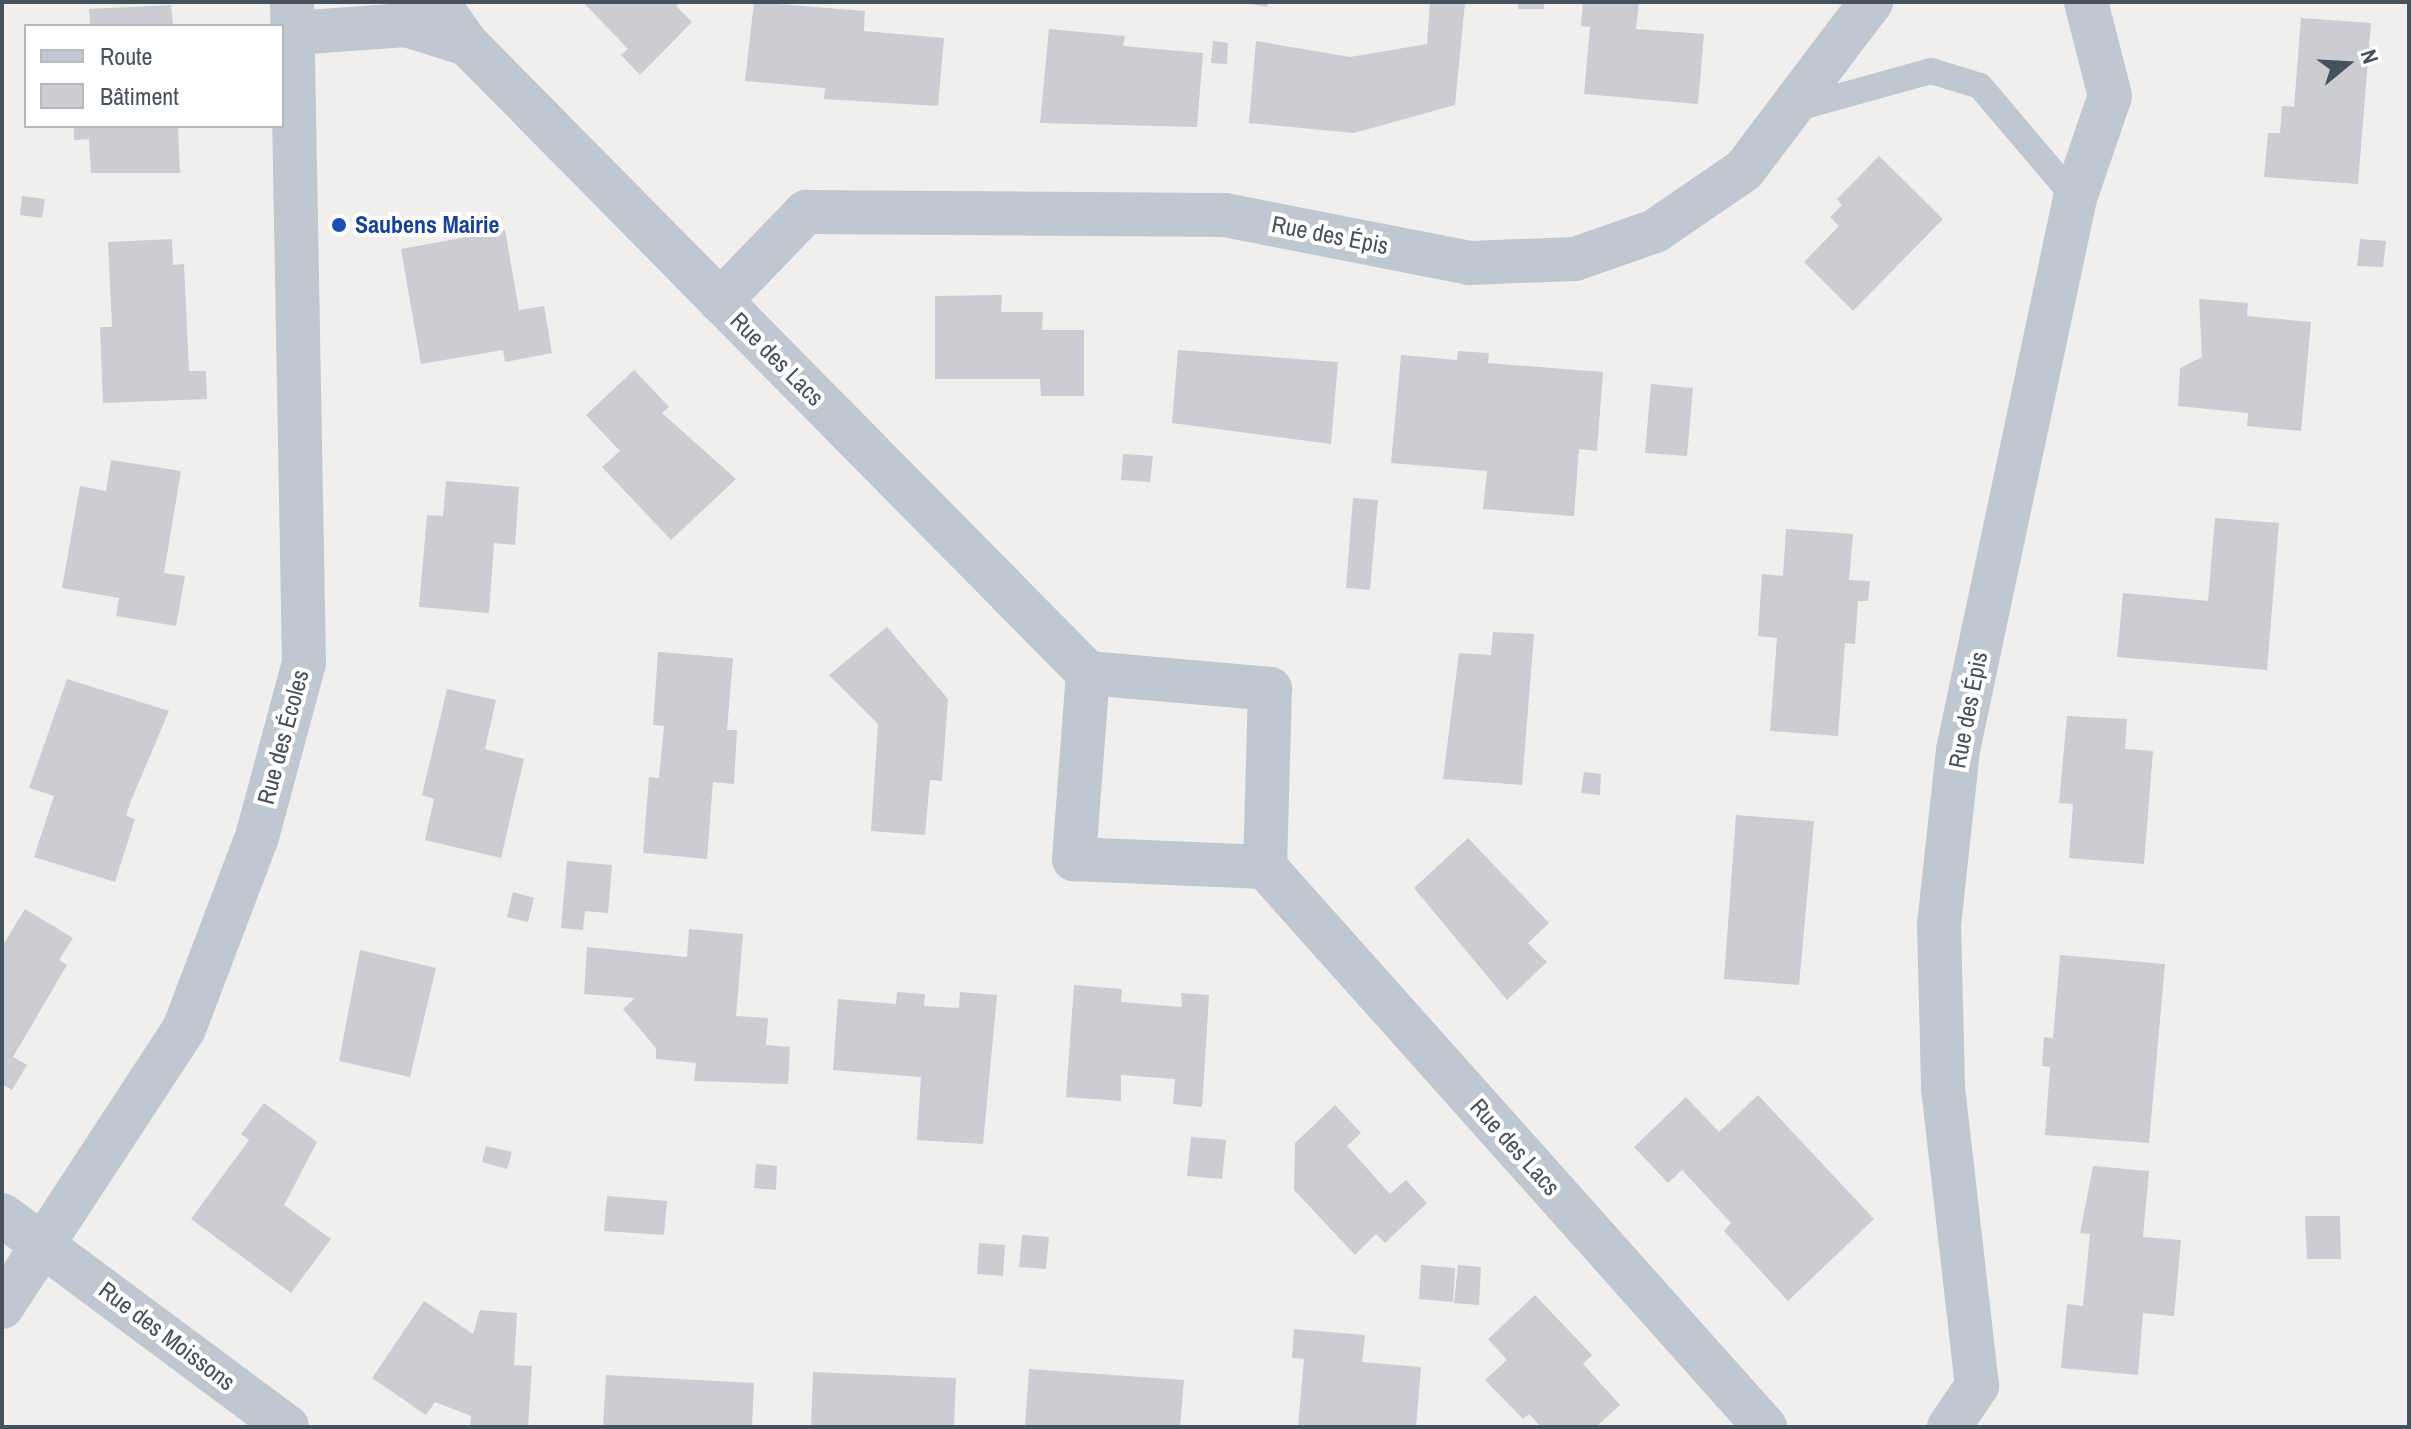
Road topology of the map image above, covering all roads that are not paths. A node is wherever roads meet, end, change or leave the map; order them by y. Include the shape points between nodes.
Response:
1 (437, 2) edge
2 (1871, 2) edge
3 (2086, 2) edge
4 (293, 17) edge
5 (467, 44) junction
6 (1786, 111) junction
7 (2075, 198) junction
8 (720, 301) junction
9 (1088, 673) junction
10 (1265, 867) junction
11 (2, 1215) edge
12 (47, 1246) junction
13 (2, 1307) edge
14 (287, 1427) edge
15 (1765, 1427) edge
16 (1949, 1427) edge

1 - 5 street, Rue des Lacs
2 - 6 street, Rue des Épis
3 - 7 street, Rue des Épis via 2110,96
4 - 5 street, Rue des Lacs via 406,25
4 - 12 street, Rue des Écoles via 304,663 257,837 184,1029
5 - 8 street, Rue des Lacs
6 - 7 lane via 1877,82 1943,75 1980,86
6 - 8 street, Rue des Épis via 1744,170 1655,231 1575,259 1470,263 1225,215 806,212
7 - 16 street, Rue des Épis via 1958,750 1941,910 1943,1087 1977,1386
8 - 9 street, Rue des Lacs
9 - 10 street via 1270,689
9 - 10 street via 1074,859
10 - 15 street, Rue des Lacs
11 - 12 street, Rue des Moissons
12 - 13 street, Rue des Écoles
12 - 14 street, Rue des Moissons

